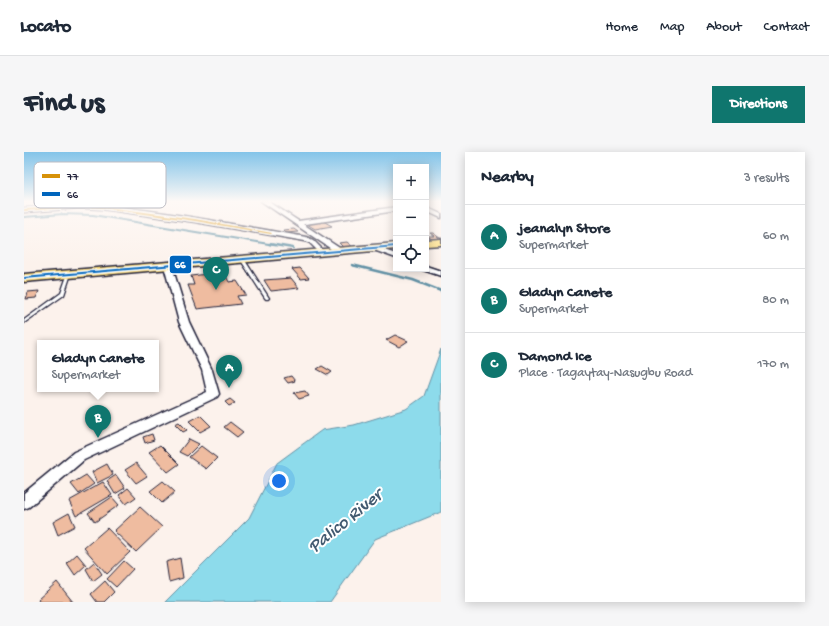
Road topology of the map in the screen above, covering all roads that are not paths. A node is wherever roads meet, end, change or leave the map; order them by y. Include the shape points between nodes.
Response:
1 (206, 222) edge
2 (305, 222) edge
3 (298, 223) joint
4 (441, 242) edge
5 (429, 243) edge
6 (393, 246) edge
7 (373, 248) junction
8 (340, 251) junction
9 (322, 252) junction
10 (393, 255) edge
11 (242, 259) junction
12 (168, 266) junction
13 (429, 269) edge
14 (69, 274) junction
15 (441, 274) edge
16 (24, 278) edge
17 (267, 298) dead end
18 (24, 322) edge
19 (24, 502) edge

1 - 9 street via 311,241
2 - 3 street
3 - 8 street
4 - 5 main road
6 - 7 main road
7 - 8 main road
7 - 10 street
8 - 9 main road
9 - 11 main road
11 - 12 main road
11 - 17 lane
12 - 14 main road
12 - 19 street via 184,322 207,370 213,394 79,456
13 - 15 street
14 - 16 main road
14 - 18 lane via 63,294

